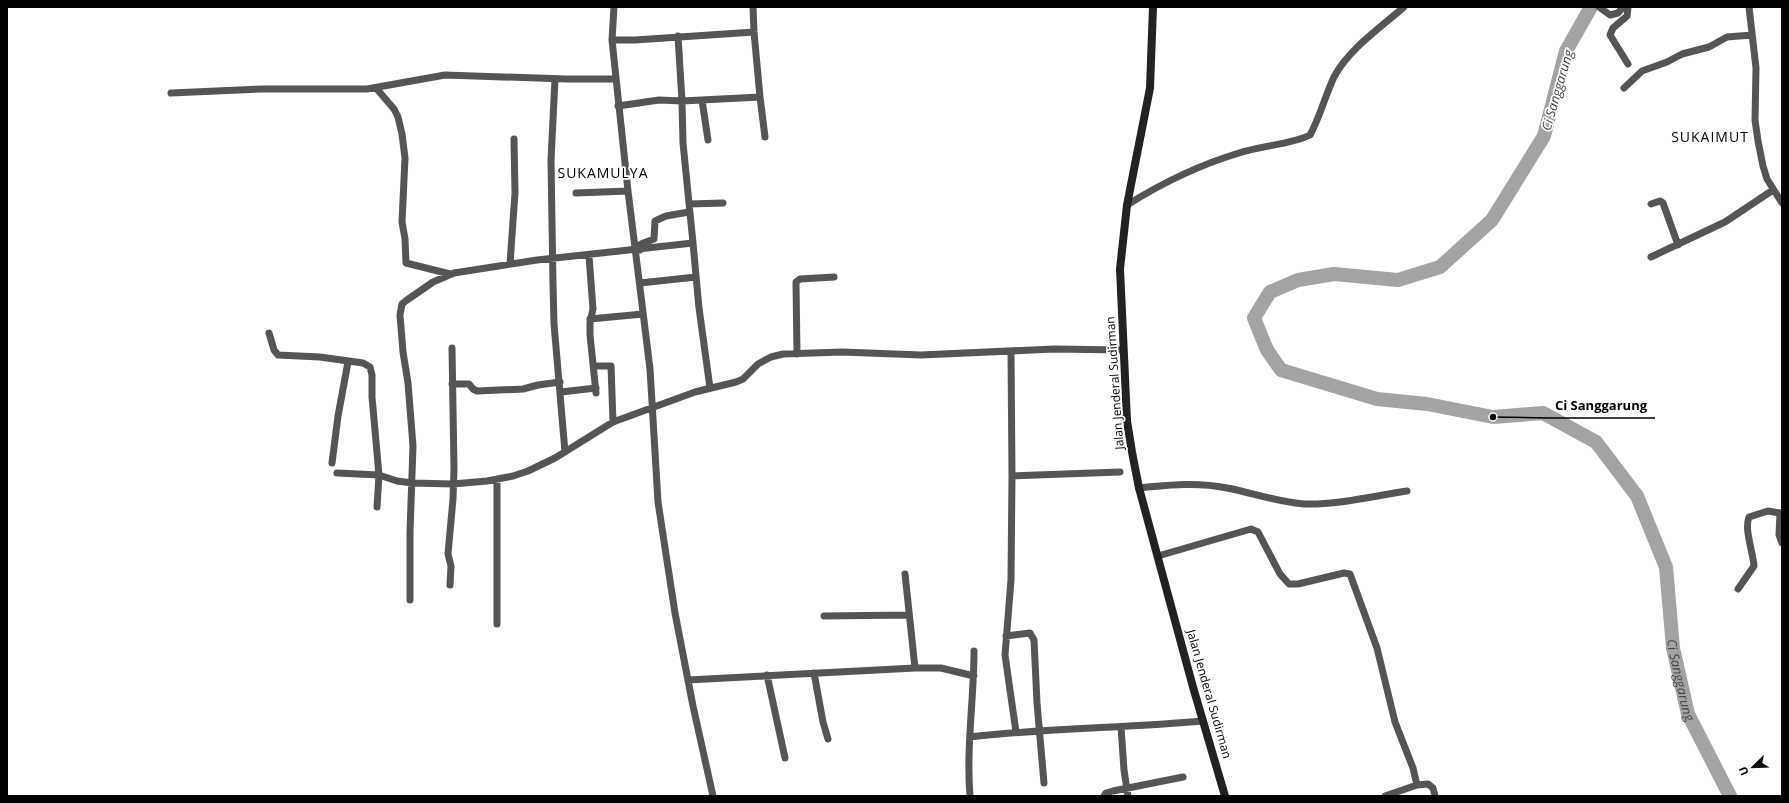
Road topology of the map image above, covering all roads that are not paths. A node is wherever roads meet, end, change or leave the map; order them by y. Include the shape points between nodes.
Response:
1 (614, 7) edge
2 (753, 7) edge
3 (1153, 7) edge
4 (1404, 7) edge
5 (1599, 7) edge
6 (1623, 7) edge
7 (1628, 7) edge
8 (1748, 7) edge
9 (754, 32) junction
10 (1752, 35) junction
11 (678, 36) junction
12 (612, 40) junction
13 (1628, 64) dead end
14 (556, 79) junction
15 (616, 79) junction
16 (376, 88) junction
17 (1624, 88) dead end
18 (171, 93) dead end
19 (760, 97) junction
20 (702, 100) junction
21 (682, 101) junction
22 (618, 106) junction
23 (765, 137) dead end
24 (514, 139) dead end
25 (708, 140) dead end
26 (1773, 190) junction
27 (628, 191) junction
28 (576, 193) dead end
29 (723, 203) dead end
30 (1782, 203) edge
31 (689, 204) junction
32 (1650, 204) dead end
33 (1127, 205) junction
34 (689, 212) junction
35 (693, 243) junction
36 (1678, 245) junction
37 (638, 250) junction
38 (589, 256) junction
39 (1651, 257) dead end
40 (552, 259) junction
41 (510, 264) junction
42 (450, 274) junction
43 (696, 277) junction
44 (834, 277) dead end
45 (640, 283) junction
46 (643, 314) junction
47 (590, 319) junction
48 (269, 333) dead end
49 (452, 348) dead end
50 (1123, 350) junction
51 (1011, 351) junction
52 (796, 354) junction
53 (348, 362) junction
54 (594, 366) junction
55 (560, 382) junction
56 (452, 384) junction
57 (710, 388) junction
58 (561, 392) junction
59 (653, 408) junction
60 (613, 422) junction
61 (565, 452) junction
62 (332, 463) dead end
63 (1120, 472) dead end
64 (337, 473) dead end
65 (379, 474) junction
66 (1012, 476) junction
67 (497, 480) junction
68 (412, 483) junction
69 (453, 484) junction
70 (1140, 488) junction
71 (1407, 490) dead end
72 (377, 507) dead end
73 (1782, 543) edge
74 (1158, 556) junction
75 (905, 574) dead end
76 (450, 585) dead end
77 (1738, 589) dead end
78 (410, 600) dead end
79 (909, 615) junction
80 (824, 616) dead end
81 (497, 624) dead end
82 (1006, 636) junction
83 (974, 651) dead end
84 (915, 668) junction
85 (814, 673) junction
86 (767, 675) junction
87 (974, 676) junction
88 (688, 680) junction
89 (1203, 722) junction
90 (1121, 727) junction
91 (1039, 730) junction
92 (1016, 732) junction
93 (970, 737) junction
94 (828, 739) dead end
95 (785, 758) dead end
96 (1183, 777) dead end
97 (1044, 783) dead end
98 (1417, 785) junction
99 (1127, 788) junction
100 (713, 796) edge
101 (970, 796) edge
102 (1104, 796) edge
103 (1128, 796) edge
104 (1225, 796) edge
105 (1385, 796) edge
106 (1435, 796) edge

1 - 12 street
2 - 9 street
3 - 33 main road, Jalan Jenderal Sudirman via 1150,88
4 - 33 street via 1369,36 1338,72 1310,135 1240,152 1195,169 1157,186
5 - 6 street via 1614,15
7 - 13 street via 1627,16 1613,28 1610,35
8 - 10 street
9 - 11 street
9 - 19 street
10 - 17 street via 1726,37 1709,47 1682,54 1642,71
10 - 26 street via 1756,68 1757,135 1763,166
11 - 12 street
11 - 21 street
12 - 15 street
14 - 15 street
14 - 16 street via 445,75
14 - 40 street via 551,160
15 - 22 street
16 - 18 street
16 - 42 street via 394,109 402,134 405,158 402,222 406,263
19 - 20 street
19 - 23 street
20 - 21 street
20 - 25 street
21 - 22 street via 659,100
21 - 31 street
22 - 27 street
24 - 41 street
26 - 30 street
26 - 36 street via 1724,222
27 - 28 street
27 - 37 street
29 - 31 street
31 - 34 street
32 - 36 street via 1660,201 1663,203
33 - 50 main road, Jalan Jenderal Sudirman via 1120,269
34 - 35 street
34 - 37 street via 666,216 655,221 654,240 644,242
35 - 37 street
35 - 43 street
36 - 39 street
37 - 38 street
37 - 45 street
38 - 40 street
38 - 47 street via 593,308
40 - 41 street
40 - 55 street via 554,324
41 - 42 street
42 - 68 street via 407,300 401,309 413,446
43 - 45 street
43 - 57 street
44 - 52 street via 800,279 796,282
45 - 46 street
46 - 47 street
46 - 59 street
47 - 54 street
48 - 53 street via 278,355 320,357
49 - 56 street
50 - 51 street
50 - 70 main road, Jalan Jenderal Sudirman via 1128,422
51 - 52 street via 921,355 842,352
51 - 66 street
52 - 57 street via 771,357 758,364 743,379
53 - 62 street
53 - 65 street via 367,364 372,370
54 - 58 street via 596,391
54 - 60 street via 611,366
55 - 56 street via 477,391 469,384
55 - 58 street
56 - 69 street
57 - 59 street
58 - 61 street
59 - 60 street
59 - 88 street via 658,502
60 - 61 street
61 - 67 street via 528,471
63 - 66 street
64 - 65 street
65 - 68 street via 392,480
65 - 72 street
66 - 82 street via 1011,580
67 - 69 street
67 - 81 street
68 - 69 street
68 - 78 street
69 - 76 street via 448,554 451,566
70 - 71 street via 1197,484 1309,504
70 - 74 main road, Jalan Jenderal Sudirman
73 - 77 street via 1779,535 1780,513 1768,511 1749,517 1754,566
74 - 89 main road, Jalan Jenderal Sudirman
74 - 98 street via 1251,529 1258,532 1280,574 1289,584 1350,574 1377,648 1395,722
75 - 79 street
79 - 80 street
79 - 84 street
82 - 91 street via 1030,634 1034,640
82 - 92 street via 1005,655
83 - 87 street
84 - 85 street
84 - 87 street via 942,668
85 - 86 street
85 - 94 street
86 - 88 street
86 - 95 street
87 - 93 street
88 - 100 street
89 - 90 street
89 - 91 street
89 - 104 main road, Jalan Jenderal Sudirman
90 - 91 street
90 - 99 street
91 - 92 street
91 - 97 street
92 - 93 street
93 - 101 street
96 - 99 street
98 - 105 street
98 - 106 street via 1431,785
99 - 102 street via 1106,793
99 - 103 street

